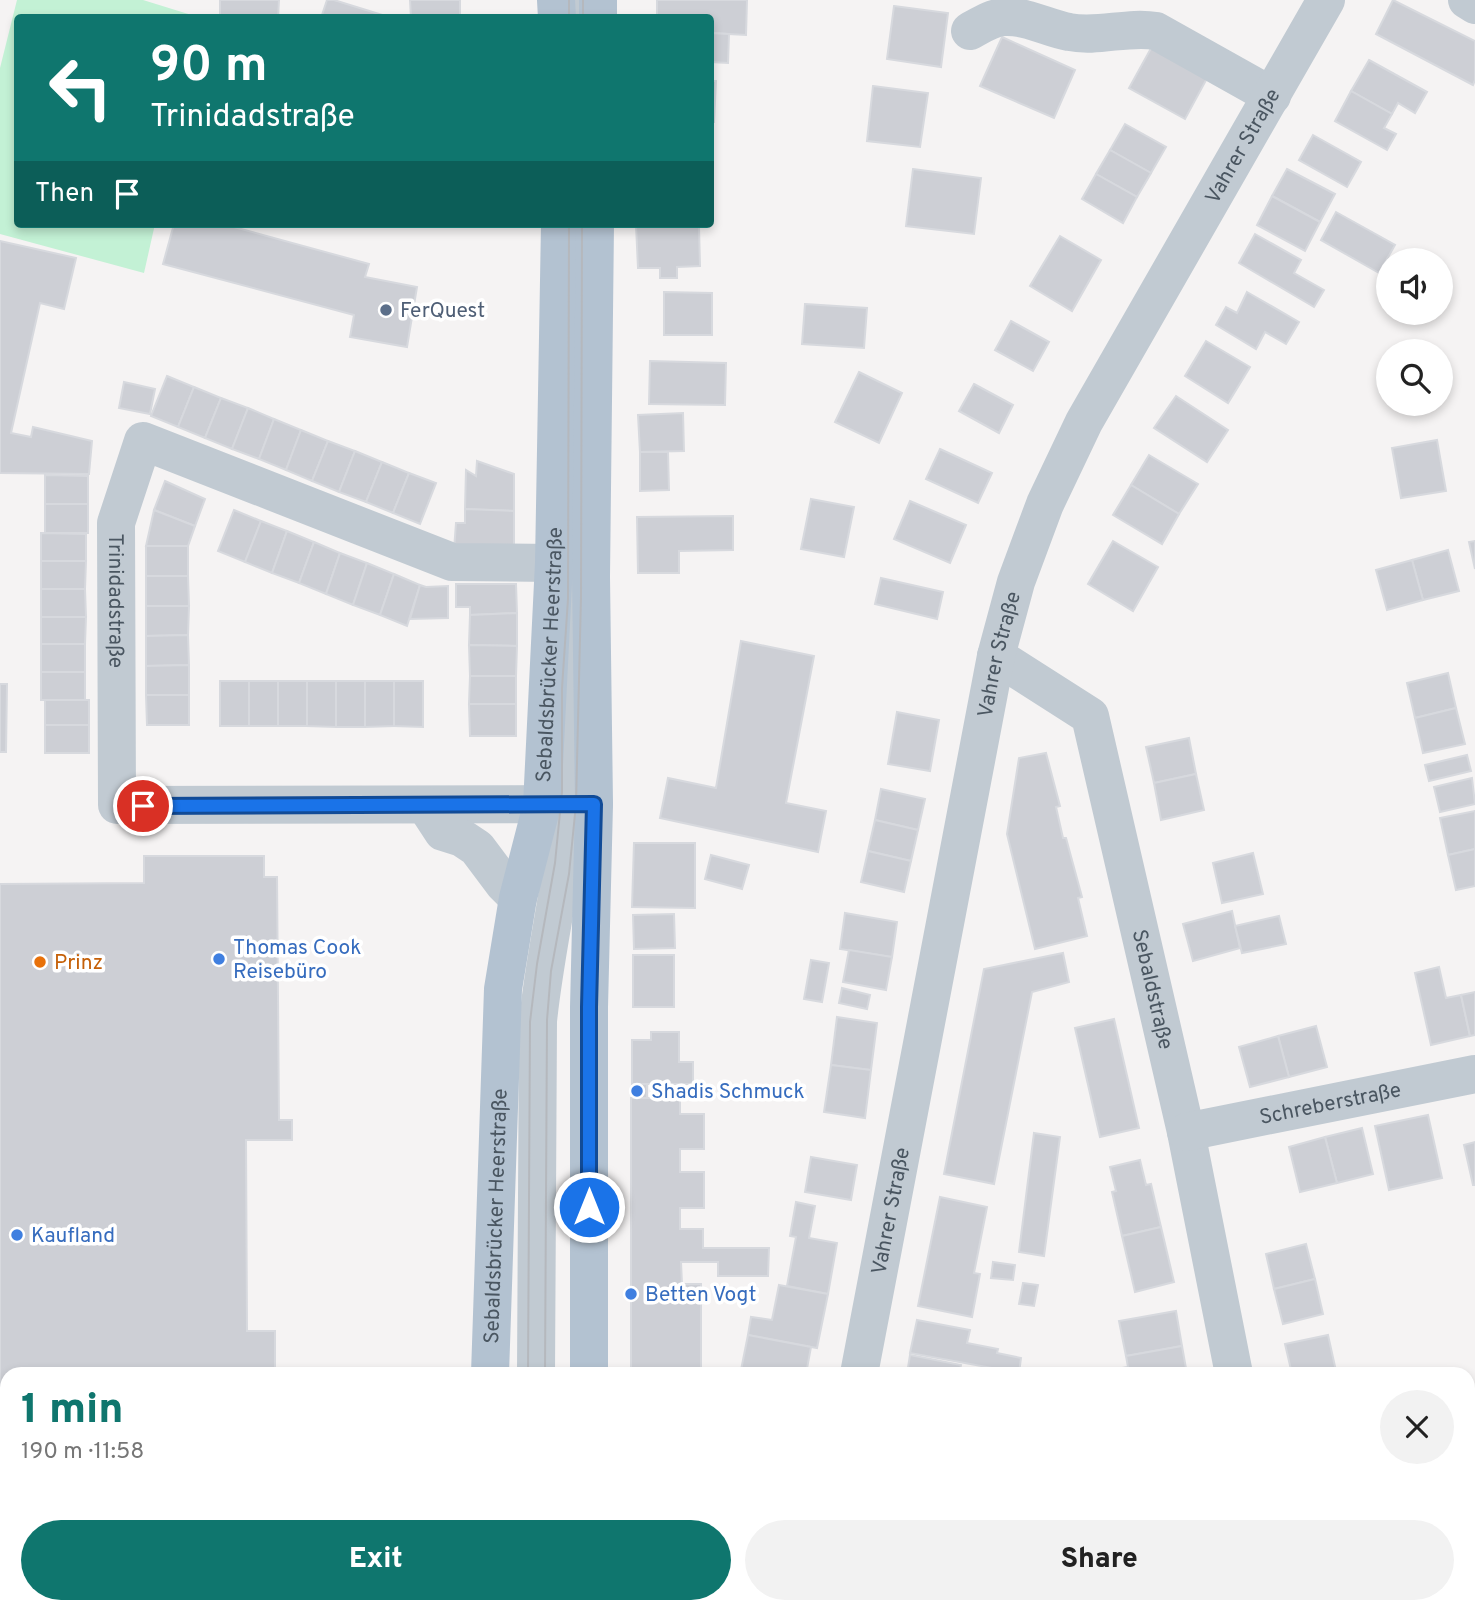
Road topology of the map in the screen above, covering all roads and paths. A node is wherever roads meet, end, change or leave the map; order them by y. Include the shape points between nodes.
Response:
1 (1326, 0) edge
2 (1467, 0) edge
3 (1475, 5) edge
4 (970, 31) dead end
5 (1272, 96) junction
6 (560, 228) edge
7 (576, 228) edge
8 (595, 228) edge
9 (554, 563) junction
10 (996, 656) junction
11 (568, 804) junction
12 (426, 806) junction
13 (559, 881) junction
14 (518, 898) junction
15 (1475, 1074) edge
16 (1186, 1132) junction
17 (485, 1364) edge
18 (536, 1367) edge
19 (589, 1367) edge
20 (860, 1367) edge
21 (1233, 1367) edge

1 - 5 street, Vahrer Straße
2 - 3 street
4 - 5 street via 1001,17 1023,17 1070,32 1156,31
5 - 10 street, Vahrer Straße via 1084,422 1045,504 1016,582
6 - 9 main road, Sebaldsbrücker Heerstraße
7 - 11 street via 575,566
8 - 11 main road, Sebaldsbrücker Heerstraße via 591,577
9 - 11 main road, Sebaldsbrücker Heerstraße
9 - 12 street, Trinidadstraße via 452,562 143,441 116,523 117,805
10 - 16 street, Sebaldstraße via 1090,716
10 - 20 street, Vahrer Straße
11 - 12 street, Trinidadstraße
11 - 13 street
11 - 13 street
11 - 14 main road, Sebaldsbrücker Heerstraße
11 - 19 main road, Sebaldsbrücker Heerstraße via 589,1007
12 - 14 street via 443,832 477,848
13 - 18 street via 538,1021
14 - 17 main road, Sebaldsbrücker Heerstraße via 503,989
15 - 16 street, Schreberstraße
16 - 21 street, Sebaldstraße

